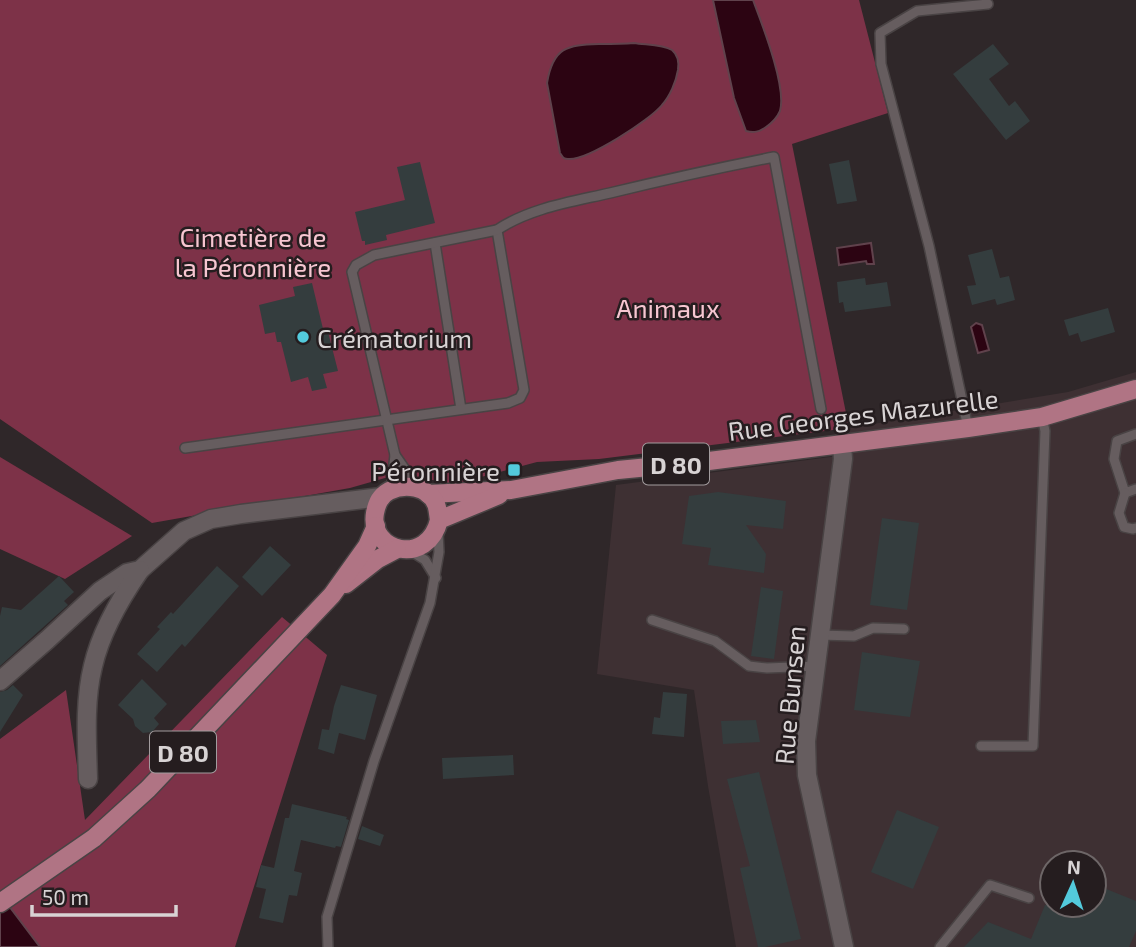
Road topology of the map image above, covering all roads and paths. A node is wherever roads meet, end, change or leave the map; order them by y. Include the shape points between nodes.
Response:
1 (988, 4) dead end
2 (497, 230) junction
3 (435, 243) junction
4 (1136, 389) edge
5 (461, 409) junction
6 (821, 410) dead end
7 (1042, 417) junction
8 (386, 419) junction
9 (968, 428) junction
10 (1136, 434) edge
11 (842, 445) junction
12 (184, 448) dead end
13 (395, 455) junction
14 (1136, 489) edge
15 (511, 490) junction
16 (423, 491) junction
17 (1125, 492) junction
18 (386, 494) junction
19 (339, 502) junction
20 (375, 522) junction
21 (438, 524) junction
22 (1136, 528) edge
23 (403, 549) junction
24 (140, 570) junction
25 (436, 578) junction
26 (332, 594) junction
27 (652, 620) dead end
28 (904, 629) dead end
29 (820, 635) junction
30 (817, 666) junction
31 (0, 681) edge
32 (981, 746) dead end
33 (88, 779) dead end
34 (1028, 898) dead end
35 (0, 903) edge
36 (328, 947) edge
37 (844, 947) edge
38 (940, 947) edge

1 - 9 lane via 917,11 880,33 881,64 929,247
2 - 3 lane
2 - 5 lane via 524,390 520,398 508,403
2 - 6 lane via 545,208 774,158
3 - 5 lane
3 - 8 lane via 374,255 352,272
4 - 7 main road, Rue Georges Mazurelle / D 80
5 - 8 lane
7 - 9 main road, Rue Georges Mazurelle / D 80
7 - 32 lane via 1033,746
8 - 12 lane
8 - 13 lane
9 - 11 main road, Rue Georges Mazurelle / D 80
10 - 17 lane via 1117,441 1114,459
11 - 15 main road, Rue Georges Mazurelle / D 80 via 618,470
11 - 29 street, Rue Bunsen
13 - 16 lane
13 - 18 lane
14 - 17 lane
15 - 16 main road, D 80
15 - 21 main road, D 80
16 - 18 main road via 406,486
16 - 21 main road via 436,504
17 - 22 lane via 1119,513 1124,527
18 - 19 street
18 - 20 main road via 377,505
19 - 20 street
19 - 24 street via 211,519 184,531
20 - 23 main road via 389,545
20 - 26 main road, D 80 via 367,546
21 - 23 main road via 432,539
21 - 25 lane
23 - 25 lane via 425,560
23 - 26 main road, D 80 via 378,559
24 - 31 street via 100,591
24 - 33 street via 102,638 93,666 87,700
25 - 36 lane via 327,917
26 - 35 main road, D 80 via 148,789 94,838
27 - 30 lane via 715,641 749,666
28 - 29 lane
29 - 30 street, Rue Bunsen
30 - 37 street, Rue Bunsen via 806,741 807,775
34 - 38 lane via 990,885

